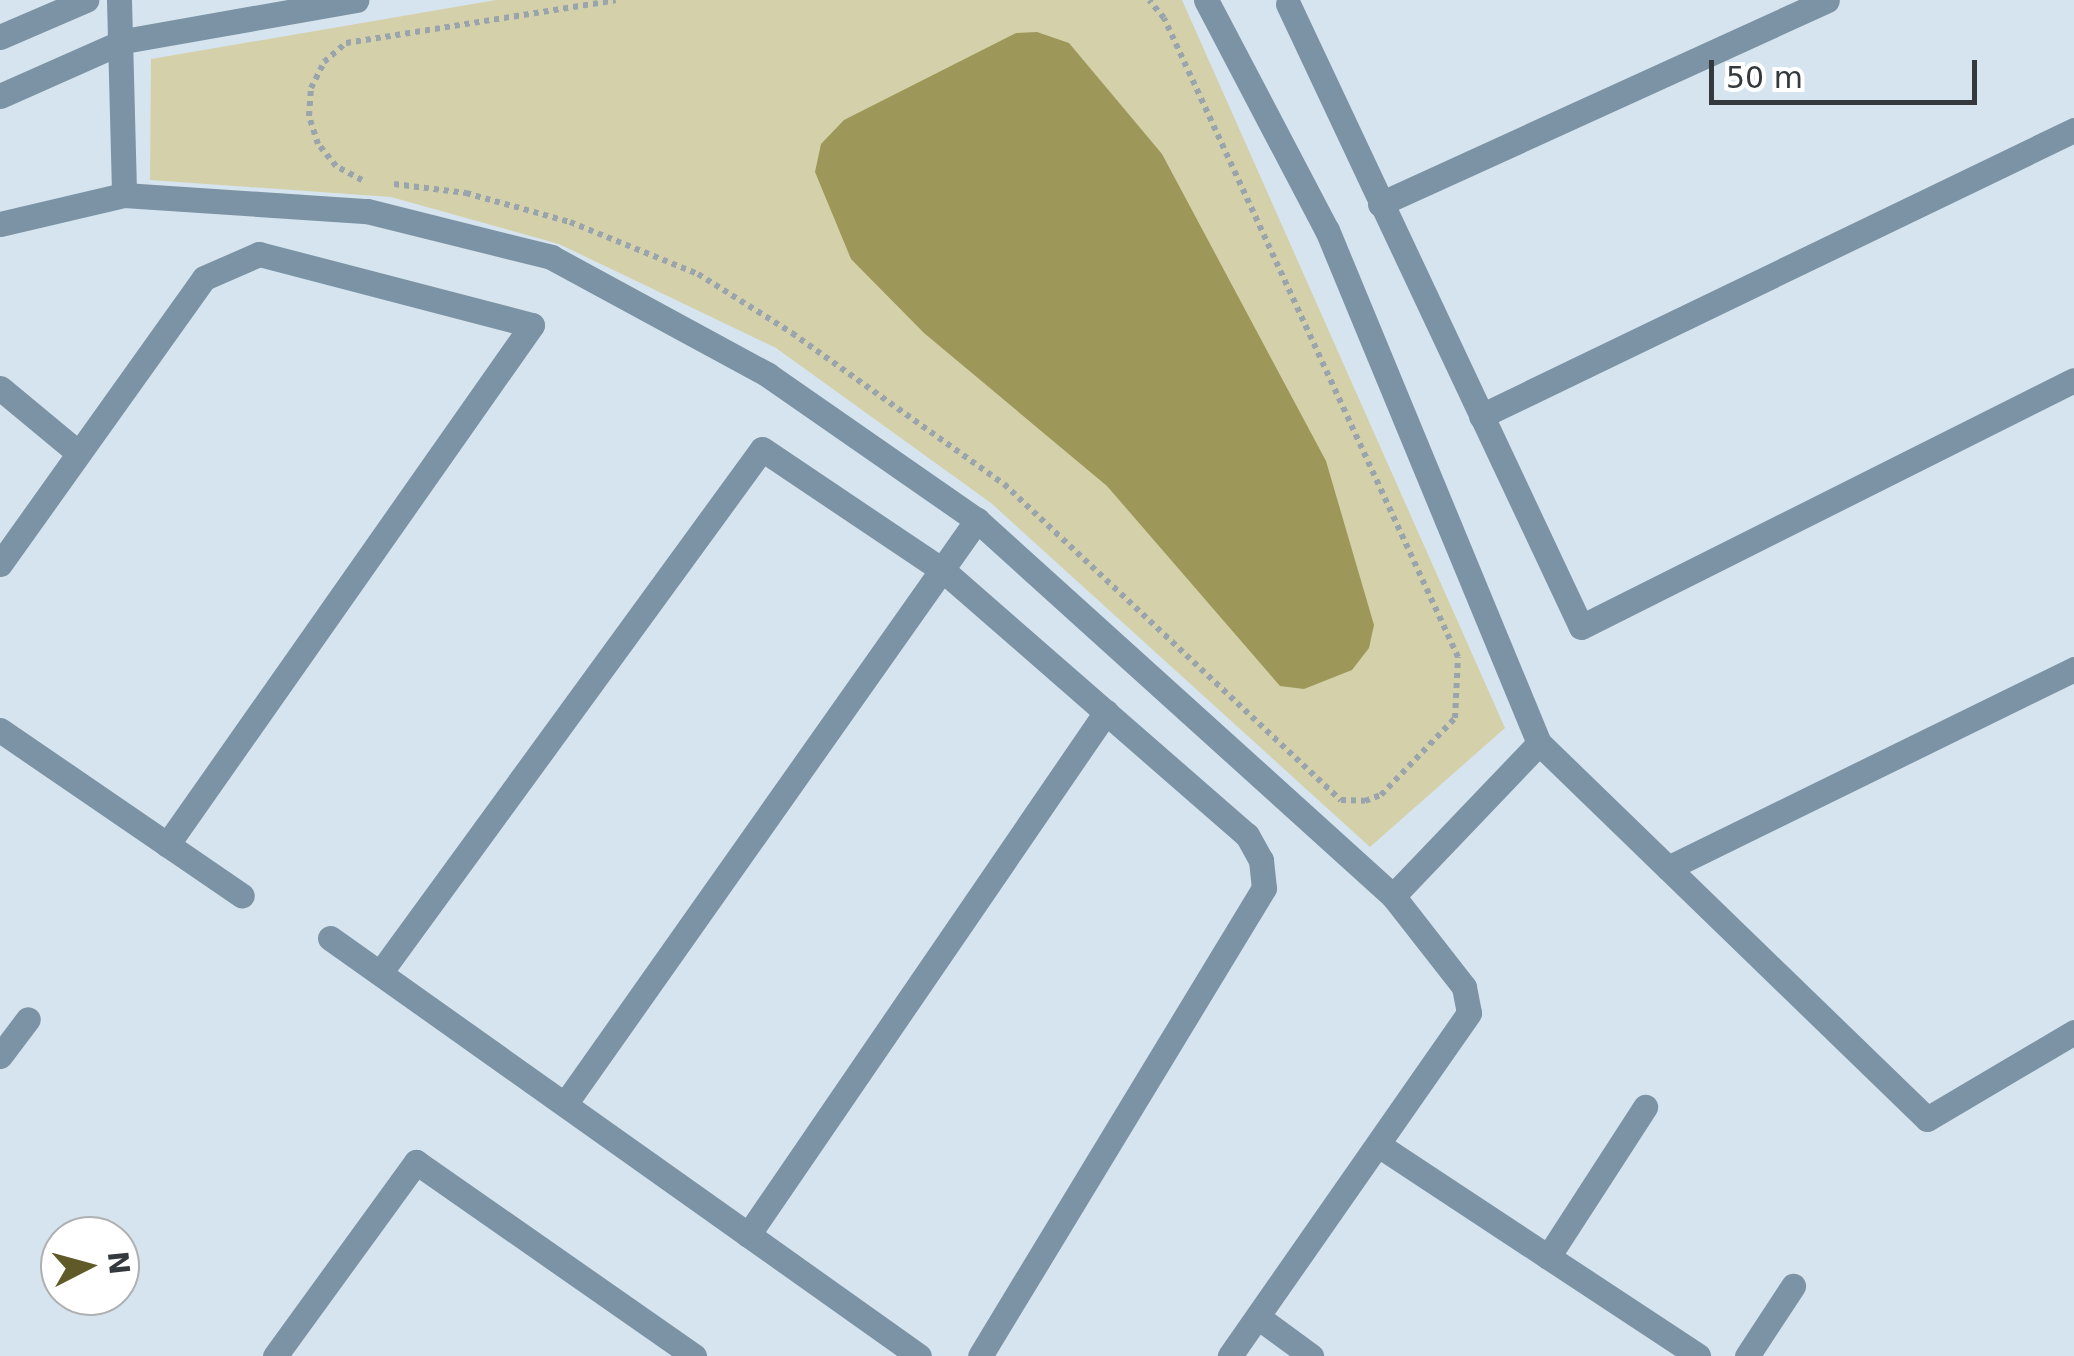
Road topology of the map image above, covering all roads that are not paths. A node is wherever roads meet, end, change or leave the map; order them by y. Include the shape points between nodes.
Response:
1 (86, 0) edge
2 (119, 0) edge
3 (356, 0) edge
4 (1206, 0) edge
5 (1826, 0) edge
6 (1290, 1) edge
7 (0, 37) edge
8 (124, 42) junction
9 (0, 96) edge
10 (2074, 130) edge
11 (124, 195) junction
12 (1380, 204) junction
13 (0, 224) edge
14 (2074, 380) edge
15 (0, 388) edge
16 (1480, 416) junction
17 (75, 450) junction
18 (977, 520) junction
19 (0, 564) edge
20 (945, 572) junction
21 (2074, 669) edge
22 (1106, 712) junction
23 (0, 730) edge
24 (1539, 743) junction
25 (167, 845) junction
26 (1668, 868) junction
27 (242, 896) dead end
28 (1393, 896) junction
29 (330, 938) dead end
30 (380, 973) junction
31 (28, 1019) dead end
32 (2074, 1032) edge
33 (0, 1056) edge
34 (565, 1104) junction
35 (1645, 1108) dead end
36 (1380, 1146) junction
37 (748, 1235) junction
38 (1548, 1257) junction
39 (1793, 1286) dead end
40 (1258, 1317) junction
41 (274, 1356) edge
42 (694, 1356) edge
43 (920, 1356) edge
44 (980, 1356) edge
45 (1230, 1356) edge
46 (1312, 1356) edge
47 (1698, 1356) edge
48 (1747, 1356) edge

1 - 7 street
2 - 8 street
3 - 8 street
4 - 24 street via 1327,230
5 - 12 street
6 - 12 street
8 - 9 street
8 - 11 street
10 - 16 street
11 - 13 street
11 - 18 street via 367,211 552,257 768,375
12 - 16 street
14 - 16 street via 1581,627
15 - 17 street
17 - 19 street
17 - 25 street via 204,278 259,254 532,325
18 - 20 street
18 - 28 street
20 - 22 street
20 - 30 street via 762,449
20 - 34 street
21 - 26 street
22 - 37 street
22 - 44 street via 1247,835 1261,860 1264,888
23 - 25 street
24 - 26 street
24 - 28 street
25 - 27 street
26 - 32 street via 1927,1119
28 - 36 street via 1464,987 1469,1013
29 - 30 street
30 - 34 street
31 - 33 street
34 - 37 street
35 - 38 street
36 - 38 street
36 - 40 street
37 - 43 street
38 - 47 street
39 - 48 street
40 - 45 street
40 - 46 street
41 - 42 street via 416,1162

